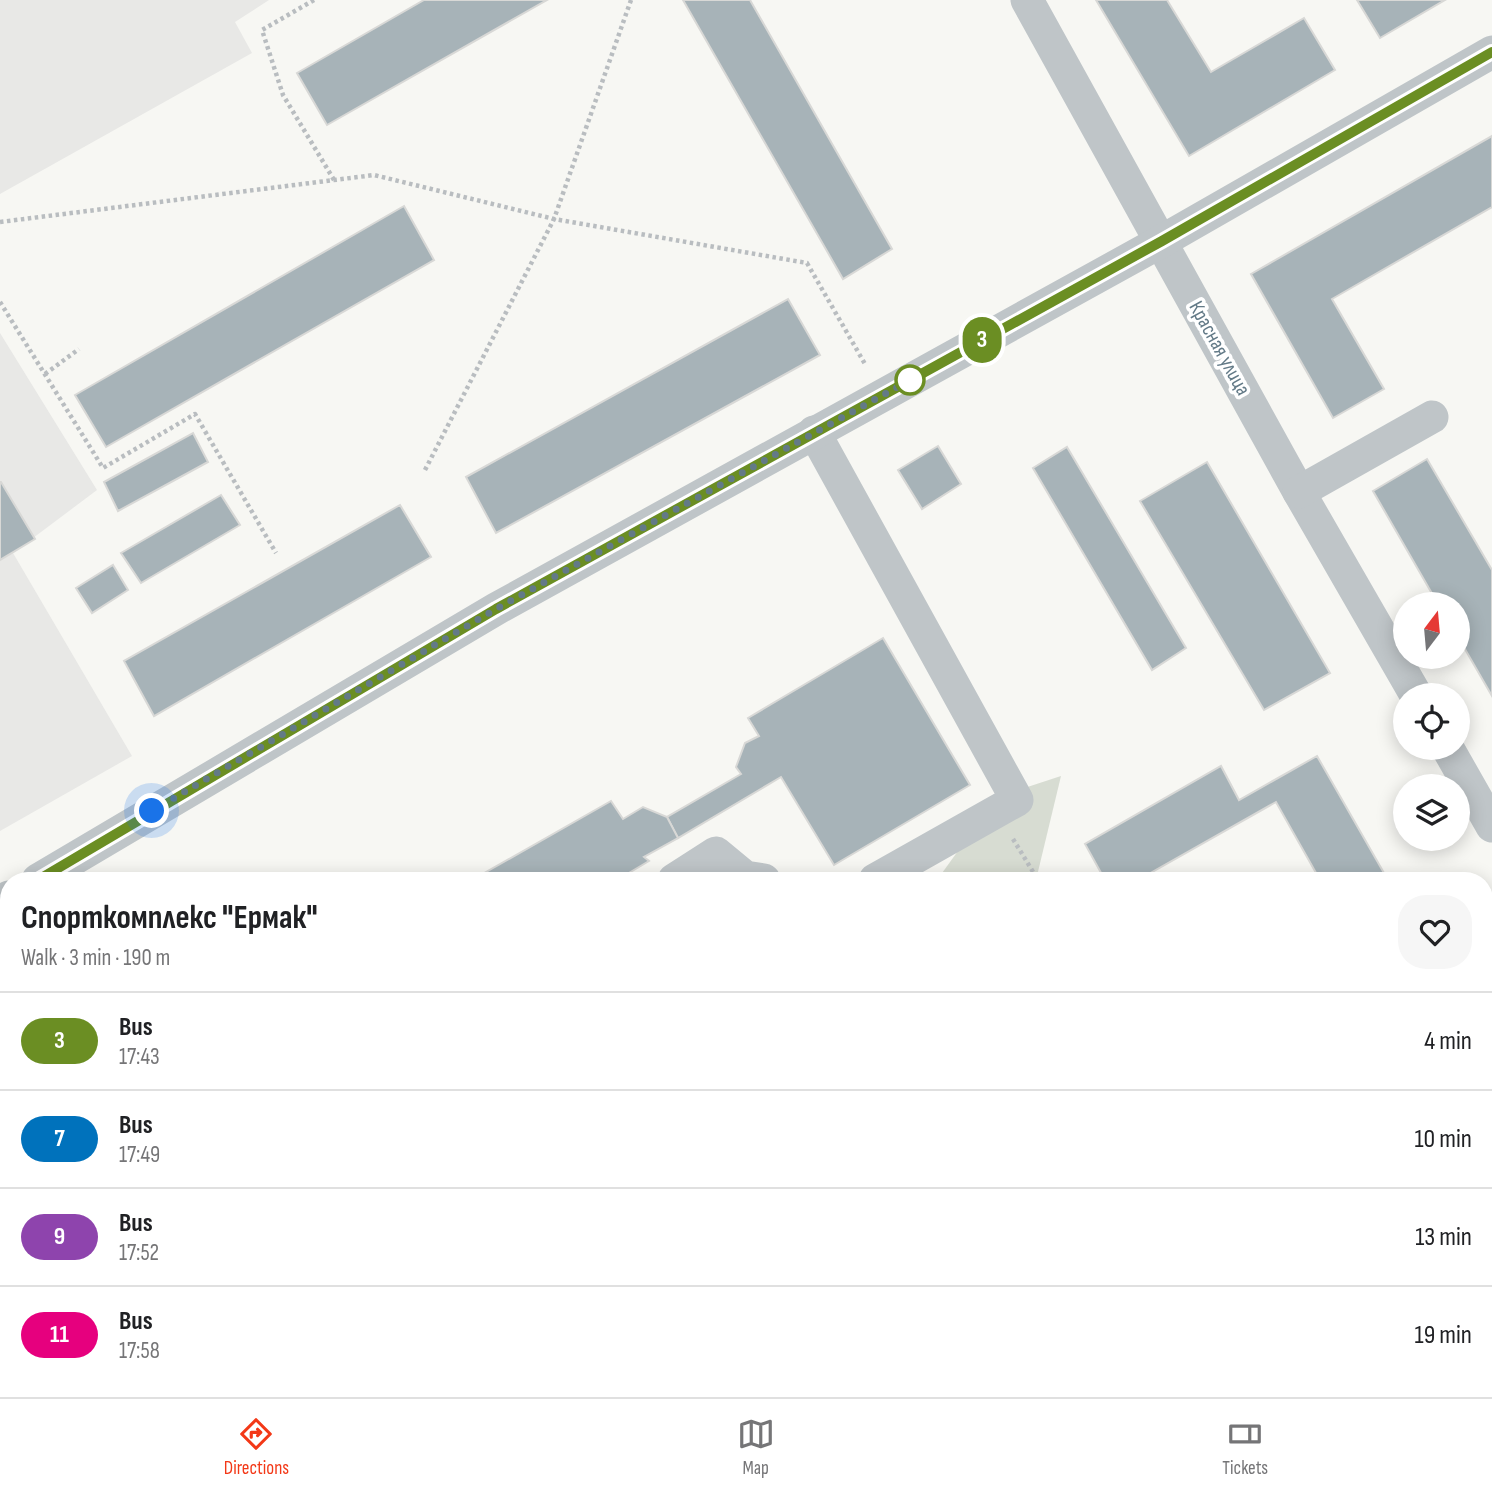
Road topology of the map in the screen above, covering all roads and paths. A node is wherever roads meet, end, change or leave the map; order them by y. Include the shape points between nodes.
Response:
1 (314, 0) edge
2 (631, 0) edge
3 (1027, 0) edge
4 (1492, 52) edge
5 (334, 180) junction
6 (554, 219) junction
7 (0, 222) edge
8 (1162, 241) junction
9 (0, 302) edge
10 (79, 349) dead end
11 (864, 364) dead end
12 (45, 374) junction
13 (1432, 417) dead end
14 (814, 432) junction
15 (425, 470) dead end
16 (1299, 492) junction
17 (275, 553) dead end
18 (1409, 683) edge
19 (1454, 760) edge
20 (997, 811) junction
21 (1492, 826) edge
22 (52, 872) edge
23 (686, 872) edge
24 (739, 872) edge
25 (888, 872) edge
26 (1033, 872) edge

1 - 5 path via 262,30 283,95
2 - 6 path
3 - 8 street, Красная улица
4 - 8 street
5 - 6 path via 374,175
5 - 7 path
6 - 11 path via 807,263
6 - 15 path
8 - 14 street
8 - 16 street, Красная улица
9 - 12 path
10 - 12 path
12 - 17 path via 103,467 195,414
13 - 16 street
14 - 20 street via 1017,800
14 - 22 street via 496,609
16 - 18 street, Красная улица
19 - 21 street
20 - 25 street
20 - 26 path
23 - 24 street via 716,853

